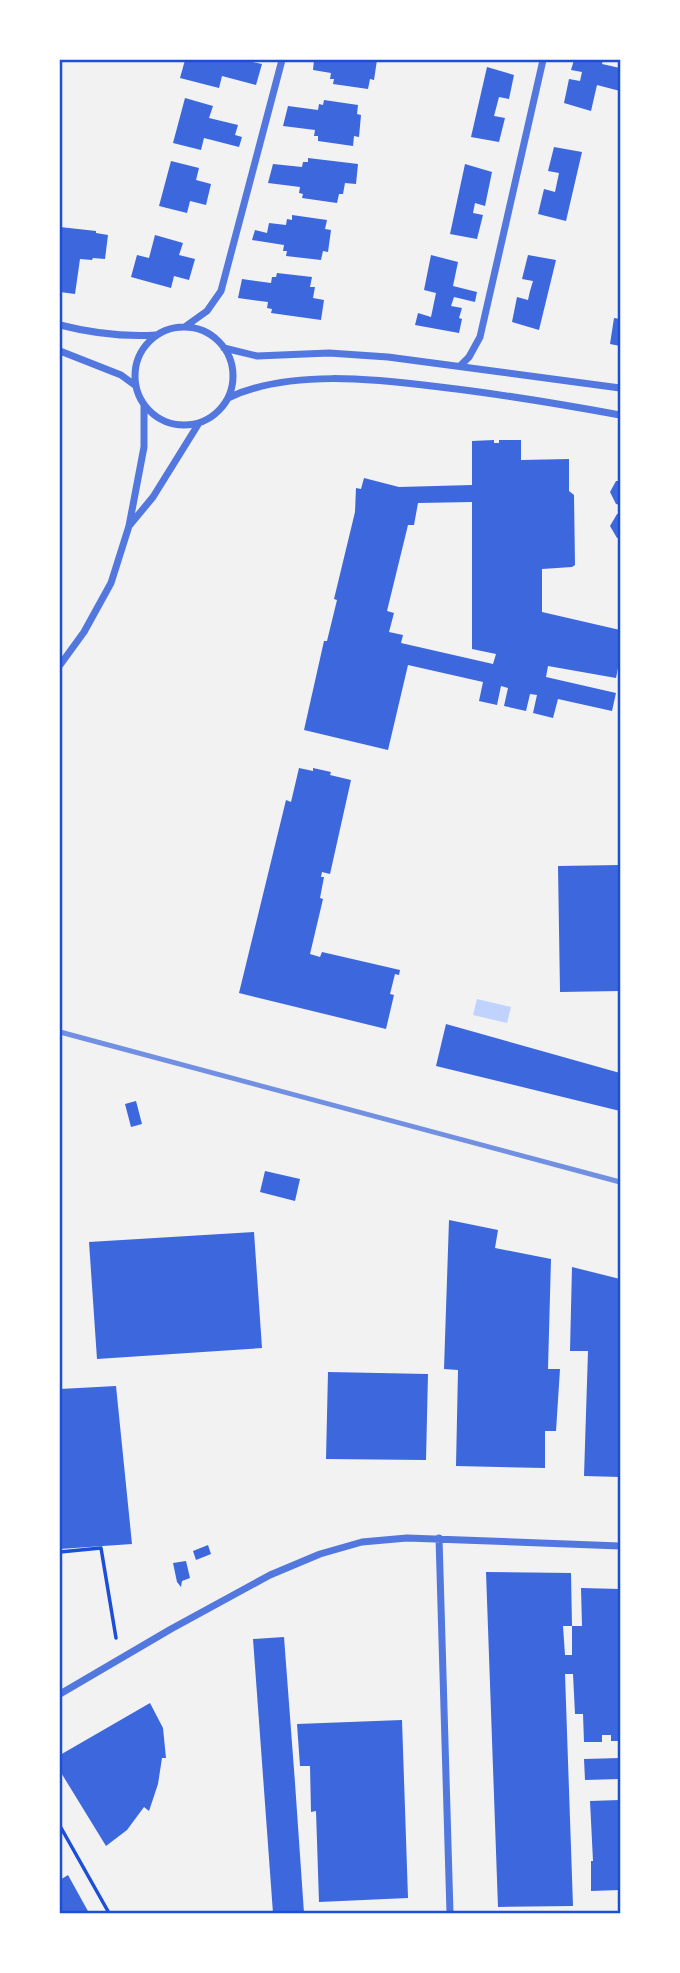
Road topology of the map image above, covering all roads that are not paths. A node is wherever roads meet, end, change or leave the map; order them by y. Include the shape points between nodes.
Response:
1 (282, 60) edge
2 (543, 60) edge
3 (60, 325) edge
4 (185, 327) junction
5 (157, 335) junction
6 (224, 348) junction
7 (60, 351) edge
8 (460, 366) junction
9 (136, 386) junction
10 (621, 388) edge
11 (228, 398) junction
12 (144, 404) junction
13 (621, 415) edge
14 (199, 422) junction
15 (128, 526) junction
16 (60, 666) edge
17 (439, 1538) junction
18 (621, 1546) edge
19 (60, 1694) edge
20 (450, 1913) edge

1 - 4 street via 221,291 207,311
2 - 8 street via 480,337
3 - 5 street via 120,335
4 - 5 street
4 - 6 street via 207,333
5 - 9 street via 141,352
6 - 8 street via 257,356 329,353
6 - 11 street via 233,377
7 - 9 street via 121,375
8 - 10 street
9 - 12 street
11 - 13 street via 290,382 382,380
11 - 14 street via 211,417
12 - 14 street via 169,423
12 - 15 street via 144,447
14 - 15 street via 153,497
15 - 16 street via 111,583
17 - 18 street
17 - 19 street via 362,1542 320,1554 270,1575
17 - 20 street

